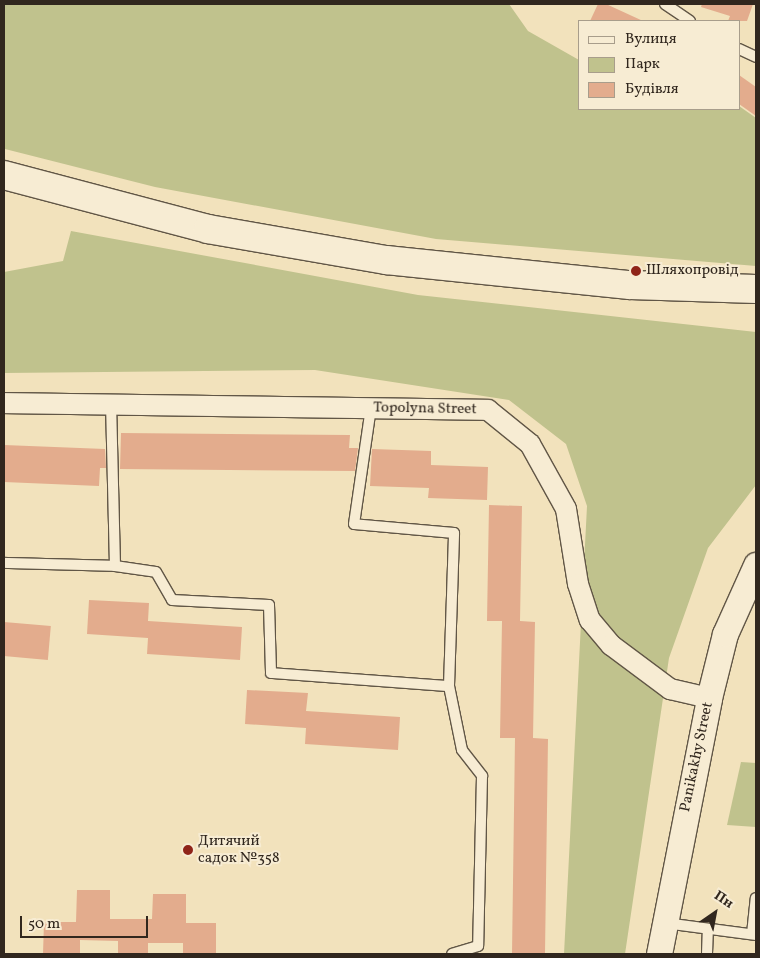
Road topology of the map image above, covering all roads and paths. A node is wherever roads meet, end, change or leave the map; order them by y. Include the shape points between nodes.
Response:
1 (665, 4) edge
2 (689, 20) edge
3 (740, 49) edge
4 (756, 57) edge
5 (4, 175) edge
6 (669, 288) junction
7 (756, 289) edge
8 (756, 303) edge
9 (112, 402) junction
10 (4, 403) edge
11 (371, 408) junction
12 (4, 563) edge
13 (756, 565) edge
14 (115, 566) junction
15 (449, 686) junction
16 (709, 698) junction
17 (756, 898) edge
18 (664, 923) junction
19 (708, 931) junction
20 (754, 935) edge
21 (452, 954) edge
22 (659, 954) edge
23 (707, 954) edge

1 - 2 lane
3 - 4 lane
5 - 6 main road via 150,215 267,242 512,276
6 - 7 main road
6 - 8 main road
9 - 10 street, Topolyna Street
9 - 11 street, Topolyna Street
9 - 14 lane
11 - 15 lane via 354,524 454,533
11 - 16 street, Topolyna Street via 488,410 530,444 566,509 578,584 590,620 611,645 670,689
12 - 14 lane
13 - 16 street, Panikakhy Street via 725,634
14 - 15 lane via 156,572 172,600 269,605 271,673
15 - 21 lane via 462,750 482,776 478,946
16 - 18 street, Panikakhy Street
17 - 20 lane
18 - 19 lane
18 - 22 street, Panikakhy Street
19 - 20 lane
19 - 23 lane

